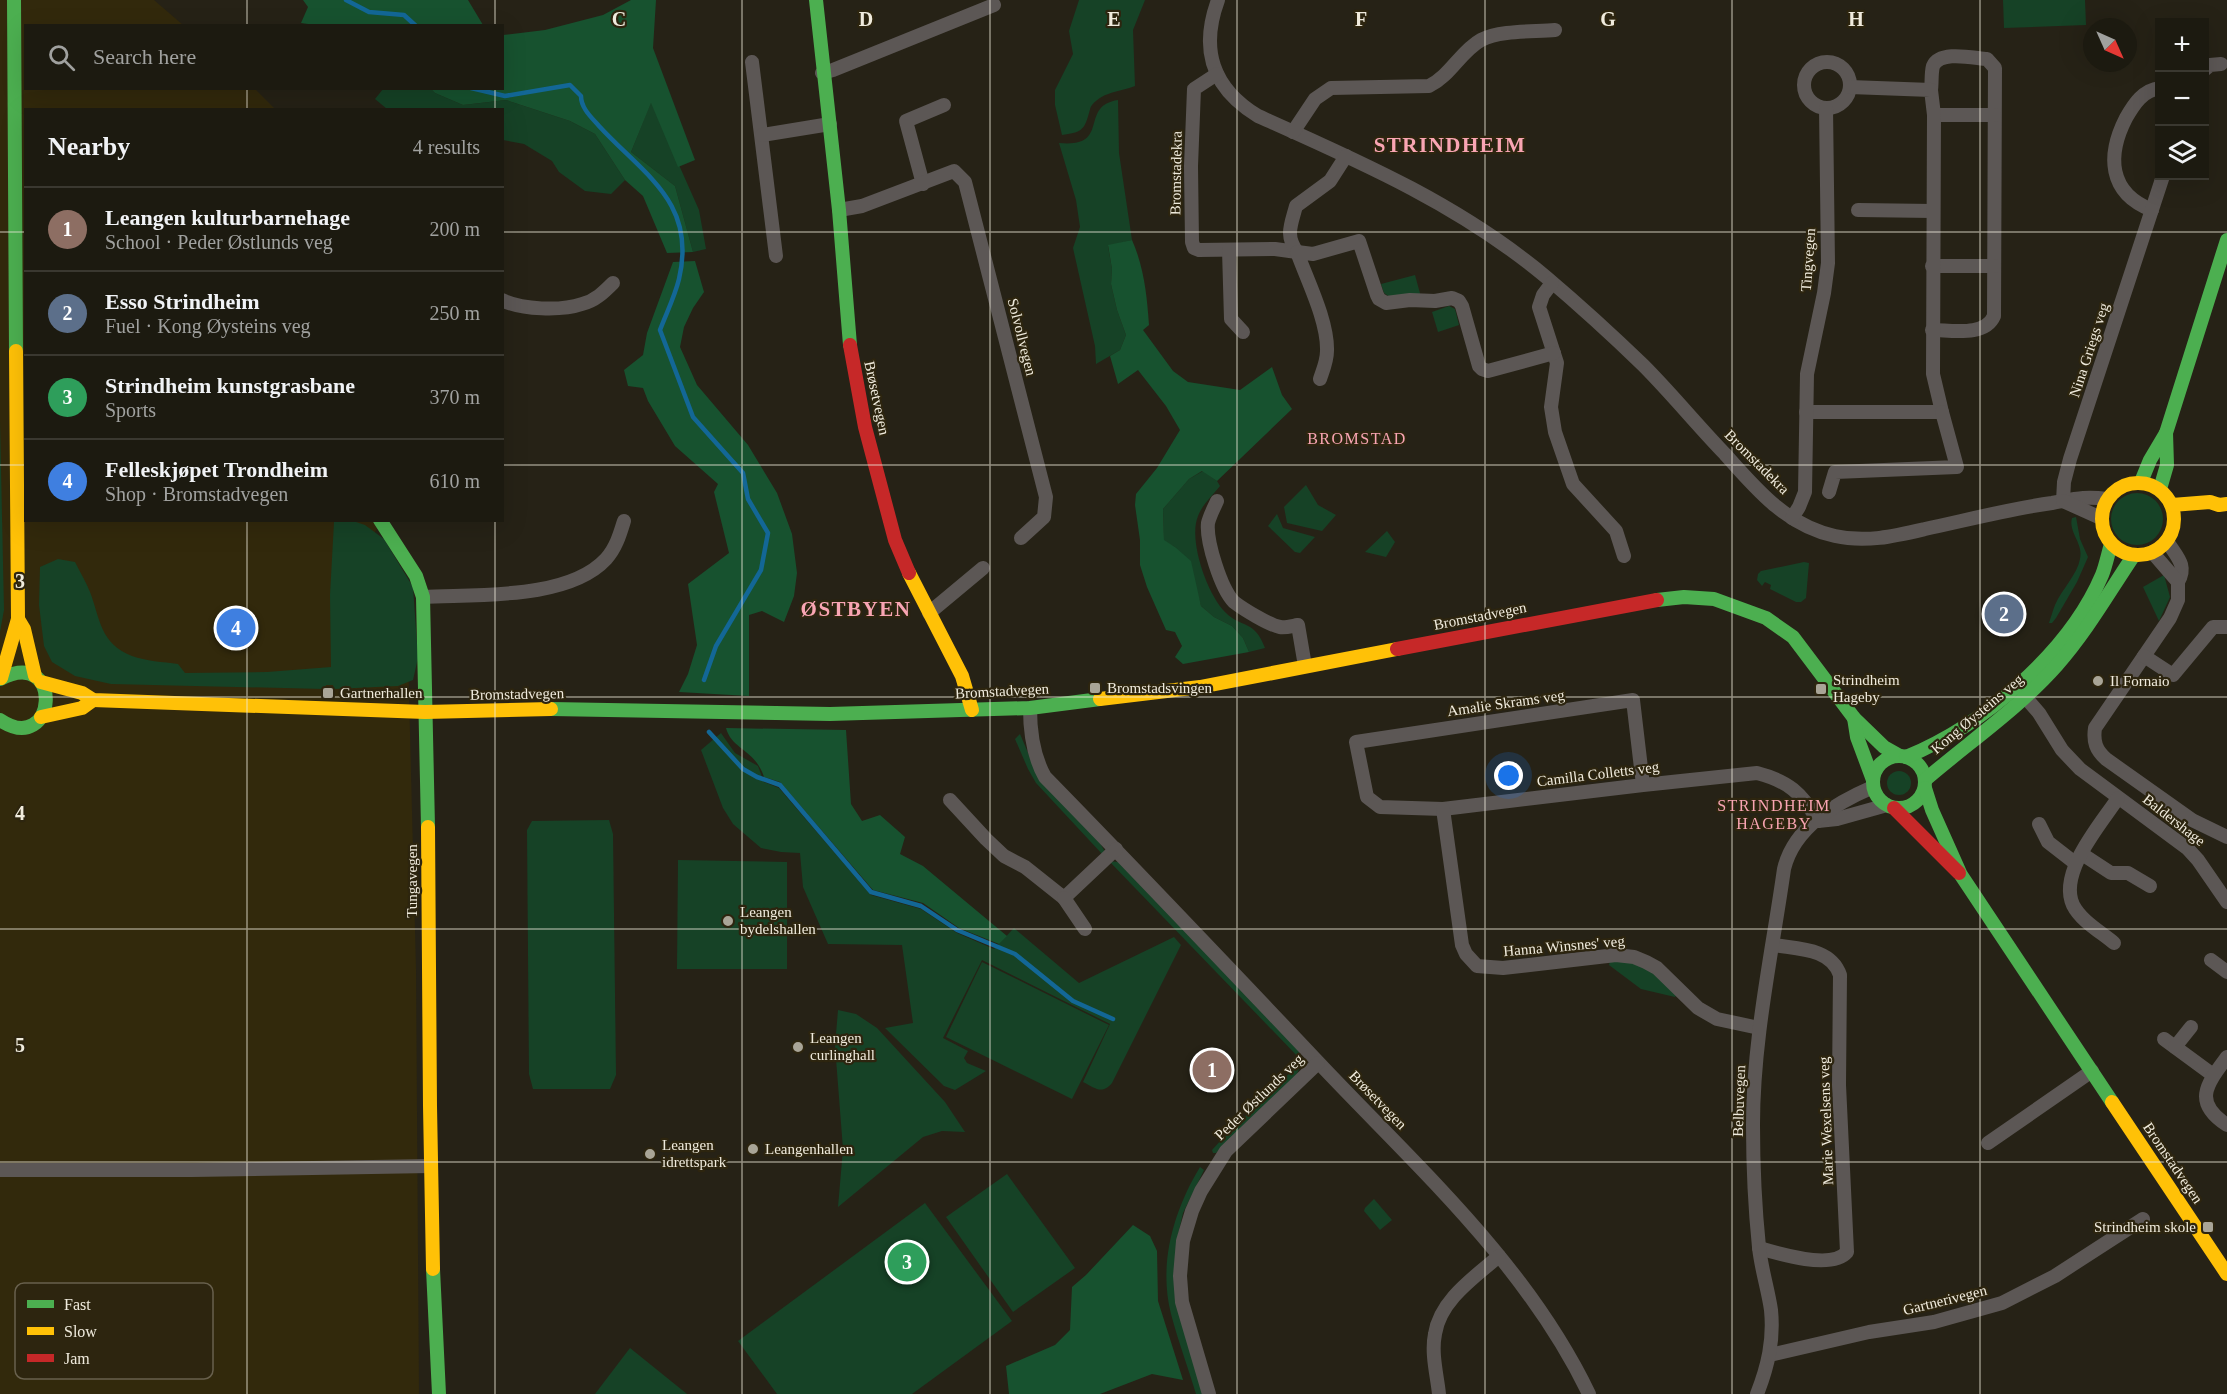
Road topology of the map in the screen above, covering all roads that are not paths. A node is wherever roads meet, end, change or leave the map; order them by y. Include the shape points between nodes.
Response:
1 (14, 0) edge
2 (816, 0) edge
3 (1218, 0) edge
4 (994, 5) dead end
5 (1555, 30) dead end
6 (752, 62) dead end
7 (2220, 64) dead end
8 (2209, 66) edge
9 (822, 73) junction
10 (1217, 74) junction
11 (1850, 87) junction
12 (2155, 89) edge
13 (1931, 90) junction
14 (944, 105) dead end
15 (1826, 108) junction
16 (1934, 115) junction
17 (1994, 115) junction
18 (830, 124) junction
19 (1293, 132) junction
20 (762, 135) junction
21 (1346, 156) junction
22 (2162, 180) edge
23 (923, 184) junction
24 (839, 210) junction
25 (1858, 210) dead end
26 (2152, 210) junction
27 (1933, 211) junction
28 (2227, 240) edge
29 (1229, 250) junction
30 (1297, 252) junction
31 (776, 256) dead end
32 (1932, 266) junction
33 (1994, 266) junction
34 (613, 283) dead end
35 (1552, 283) junction
36 (504, 301) edge
37 (1932, 330) junction
38 (1243, 332) dead end
39 (1554, 353) junction
40 (1320, 379) dead end
41 (1806, 412) junction
42 (1942, 412) junction
43 (2166, 434) junction
44 (2141, 482) junction
45 (2160, 489) junction
46 (1829, 492) dead end
47 (2107, 499) junction
48 (1217, 501) dead end
49 (2063, 501) junction
50 (2223, 504) edge
51 (2172, 505) junction
52 (1792, 518) junction
53 (2101, 518) junction
54 (2184, 520) junction
55 (624, 521) dead end
56 (381, 522) edge
57 (1021, 538) dead end
58 (2167, 541) junction
59 (2111, 544) junction
60 (2152, 552) junction
61 (2134, 555) junction
62 (1624, 556) dead end
63 (983, 568) dead end
64 (2178, 582) junction
65 (423, 597) junction
66 (930, 613) junction
67 (18, 619) junction
68 (2227, 627) edge
69 (2144, 656) junction
70 (955, 663) junction
71 (1305, 666) junction
72 (1, 679) edge
73 (38, 679) junction
74 (2025, 697) junction
75 (93, 700) junction
76 (1030, 708) junction
77 (972, 710) junction
78 (953, 711) junction
79 (425, 712) junction
80 (41, 717) junction
81 (1854, 718) junction
82 (0, 720) edge
83 (1903, 757) junction
84 (1642, 784) junction
85 (1873, 784) junction
86 (1925, 784) junction
87 (1366, 797) joint
88 (2118, 798) junction
89 (950, 800) dead end
90 (1890, 807) junction
91 (1443, 809) junction
92 (1818, 821) junction
93 (2040, 824) dead end
94 (2227, 837) edge
95 (1116, 849) junction
96 (2078, 859) junction
97 (1961, 875) junction
98 (2151, 886) dead end
99 (1064, 898) junction
100 (2227, 902) edge
101 (1085, 929) dead end
102 (2114, 943) dead end
103 (1774, 945) junction
104 (2211, 960) dead end
105 (2227, 972) edge
106 (2191, 1027) dead end
107 (1759, 1028) junction
108 (2227, 1057) edge
109 (1318, 1063) junction
110 (2092, 1071) junction
111 (2213, 1075) junction
112 (2227, 1125) edge
113 (1988, 1143) dead end
114 (432, 1166) junction
115 (0, 1170) edge
116 (2144, 1219) dead end
117 (1759, 1248) junction
118 (1499, 1256) junction
119 (2227, 1274) edge
120 (1770, 1355) junction
121 (439, 1394) edge
122 (1209, 1394) edge
123 (1439, 1394) edge
124 (1589, 1394) edge
125 (1757, 1394) edge

1 - 67 street
2 - 9 street, Brøsetvegen
3 - 10 street, Bromstadekra via 1209,41
4 - 9 street
5 - 19 street via 1481,40 1429,86 1331,88 1315,99
6 - 20 street
7 - 8 street
9 - 18 street, Brøsetvegen
10 - 19 street, Bromstadekra via 1246,109
10 - 29 street, Bromstadekra via 1194,89 1192,242 1198,250
11 - 13 street
11 - 15 street via 1843,101
11 - 15 street via 1848,76 1836,63 1827,61 1810,68 1805,76 1805,94 1817,106
12 - 26 street via 2146,92 2135,104 2120,131 2113,157 2117,177 2127,194
13 - 16 street
13 - 17 street via 1937,61 1946,57 1987,59 1995,68
14 - 23 street via 906,121
15 - 41 street, Tingvegen via 1828,263 1809,359
16 - 17 street
16 - 27 street
17 - 33 street
18 - 20 street
18 - 24 street, Brøsetvegen
19 - 21 street, Bromstadekra
20 - 31 street
21 - 30 street via 1330,181 1296,206 1289,235
21 - 35 street, Bromstadekra via 1445,206
22 - 26 street, Nina Griegs veg
23 - 24 street, Solvollvegen
23 - 57 street, Solvollvegen via 954,171 965,182 1046,497 1044,517
24 - 66 street, Brøsetvegen via 850,348 865,427 896,540
25 - 27 street
26 - 49 street, Nina Griegs veg via 2070,459
27 - 32 street
28 - 43 street
29 - 30 street, Bromstadekra
29 - 38 street via 1231,319
30 - 39 street, Bromstadekra via 1313,254 1359,241 1382,302 1455,299 1462,306 1479,366 1485,371
30 - 40 street via 1327,342
32 - 33 street
32 - 37 street
33 - 37 street via 1994,316 1990,323 1977,330
34 - 36 street via 593,300 570,307 519,307
35 - 39 street via 1539,308
35 - 52 street, Bromstadekra via 1643,366 1765,498
37 - 42 street via 1933,374
39 - 62 street via 1557,374 1552,419 1569,474 1578,491 1616,531
41 - 42 street
41 - 52 street, Tingvegen via 1805,492
42 - 46 street via 1957,466 1835,472
43 - 44 street
43 - 45 street via 2167,465
44 - 45 street
44 - 47 street via 2120,487
45 - 51 street
47 - 49 street, Bromstadekra via 2085,496
47 - 53 street
48 - 71 street via 1211,514 1210,546 1224,586 1234,602 1273,625 1298,625
49 - 52 street, Bromstadekra via 1867,540 1822,533
49 - 53 street
50 - 51 street
50 - 54 street via 2210,513
51 - 54 street
53 - 59 street
54 - 58 street
55 - 65 street via 607,558 575,581 547,589
56 - 65 street, Tungavegen via 416,576
58 - 60 street
58 - 64 street via 2182,565
59 - 61 street
59 - 83 street, Kong Øysteins veg via 2086,604 2034,670 1971,724 1933,748
60 - 61 street
60 - 64 street
61 - 74 street, Kong Øysteins veg via 2075,644
63 - 66 street
64 - 69 street via 2175,608
65 - 79 street, Tungavegen
66 - 70 street, Brøsetvegen
67 - 72 street
67 - 73 street
68 - 69 street via 2213,627 2173,675
69 - 94 street via 2095,728 2096,748 2192,820
70 - 77 street, Brøsetvegen
70 - 78 street, Brøsetvegen
71 - 76 street, Bromstadvegen via 1200,687
71 - 81 street, Bromstadvegen via 1651,601 1714,599 1766,618 1792,637
72 - 73 street, Bromstadvegen via 17,671
73 - 75 street, Bromstadvegen
73 - 80 street via 48,698
74 - 86 street, Kong Øysteins veg
74 - 88 street, Baldershage via 2071,759
75 - 79 street, Bromstadvegen
75 - 80 street, Bromstadvegen via 82,708
76 - 77 street, Bromstadvegen
76 - 95 street, Brøsetvegen via 1035,753 1046,777
77 - 78 street, Bromstadvegen
78 - 79 street, Bromstadvegen
79 - 114 street, Tungavegen
80 - 82 street, Bromstadvegen via 23,728
81 - 83 street, Bromstadvegen via 1884,747
81 - 85 street, Bromstadvegen
83 - 85 street via 1882,763
83 - 86 street via 1919,765
84 - 87 street, Amalie Skrams veg via 1633,700 1356,742
84 - 91 street, Camilla Colletts veg
84 - 92 street, Camilla Colletts veg via 1757,773 1790,786 1810,806
85 - 90 street via 1880,800
85 - 92 street, Belbuvegen
86 - 90 street via 1922,795 1910,806
86 - 97 street, Bromstadvegen via 1931,808
87 - 91 street, Camilla Colletts veg via 1380,807
88 - 96 street, Baldershage
88 - 100 street, Baldershage via 2188,849
89 - 99 street via 1000,852
90 - 92 street
90 - 97 street, Bromstadvegen via 1909,821
91 - 107 street, Hanna Winsnes' veg via 1462,945 1477,966 1503,968 1616,955 1634,957 1657,968 1698,1008 1717,1019
92 - 103 street, Belbuvegen via 1798,837 1787,858
93 - 96 street via 2048,842
95 - 99 street
95 - 109 street, Brøsetvegen
96 - 98 street via 2111,873 2128,873
96 - 102 street, Baldershage via 2070,886 2073,905
97 - 110 street, Bromstadvegen
99 - 101 street
103 - 107 street, Belbuvegen
103 - 117 street, Marie Wexelsens veg via 1810,951 1833,960 1840,975 1839,1085 1847,1252 1826,1260 1811,1260
104 - 105 street
106 - 111 street via 2170,1043
107 - 117 street, Belbuvegen via 1753,1126
108 - 111 street
109 - 118 street, Brøsetvegen via 1449,1198
109 - 122 street, Peder Østlunds veg via 1226,1151 1192,1211 1182,1253 1182,1302
110 - 113 street
110 - 119 street, Bromstadvegen
111 - 112 street via 2206,1101 2214,1116
114 - 115 street
114 - 121 street, Tungavegen
116 - 120 street, Gartnerivegen via 2055,1276 2002,1303 1934,1322 1869,1332
117 - 120 street, Belbuvegen via 1771,1310
118 - 123 street via 1453,1298 1438,1321 1434,1348
118 - 124 street, Brøsetvegen via 1544,1318
120 - 125 street, Belbuvegen

